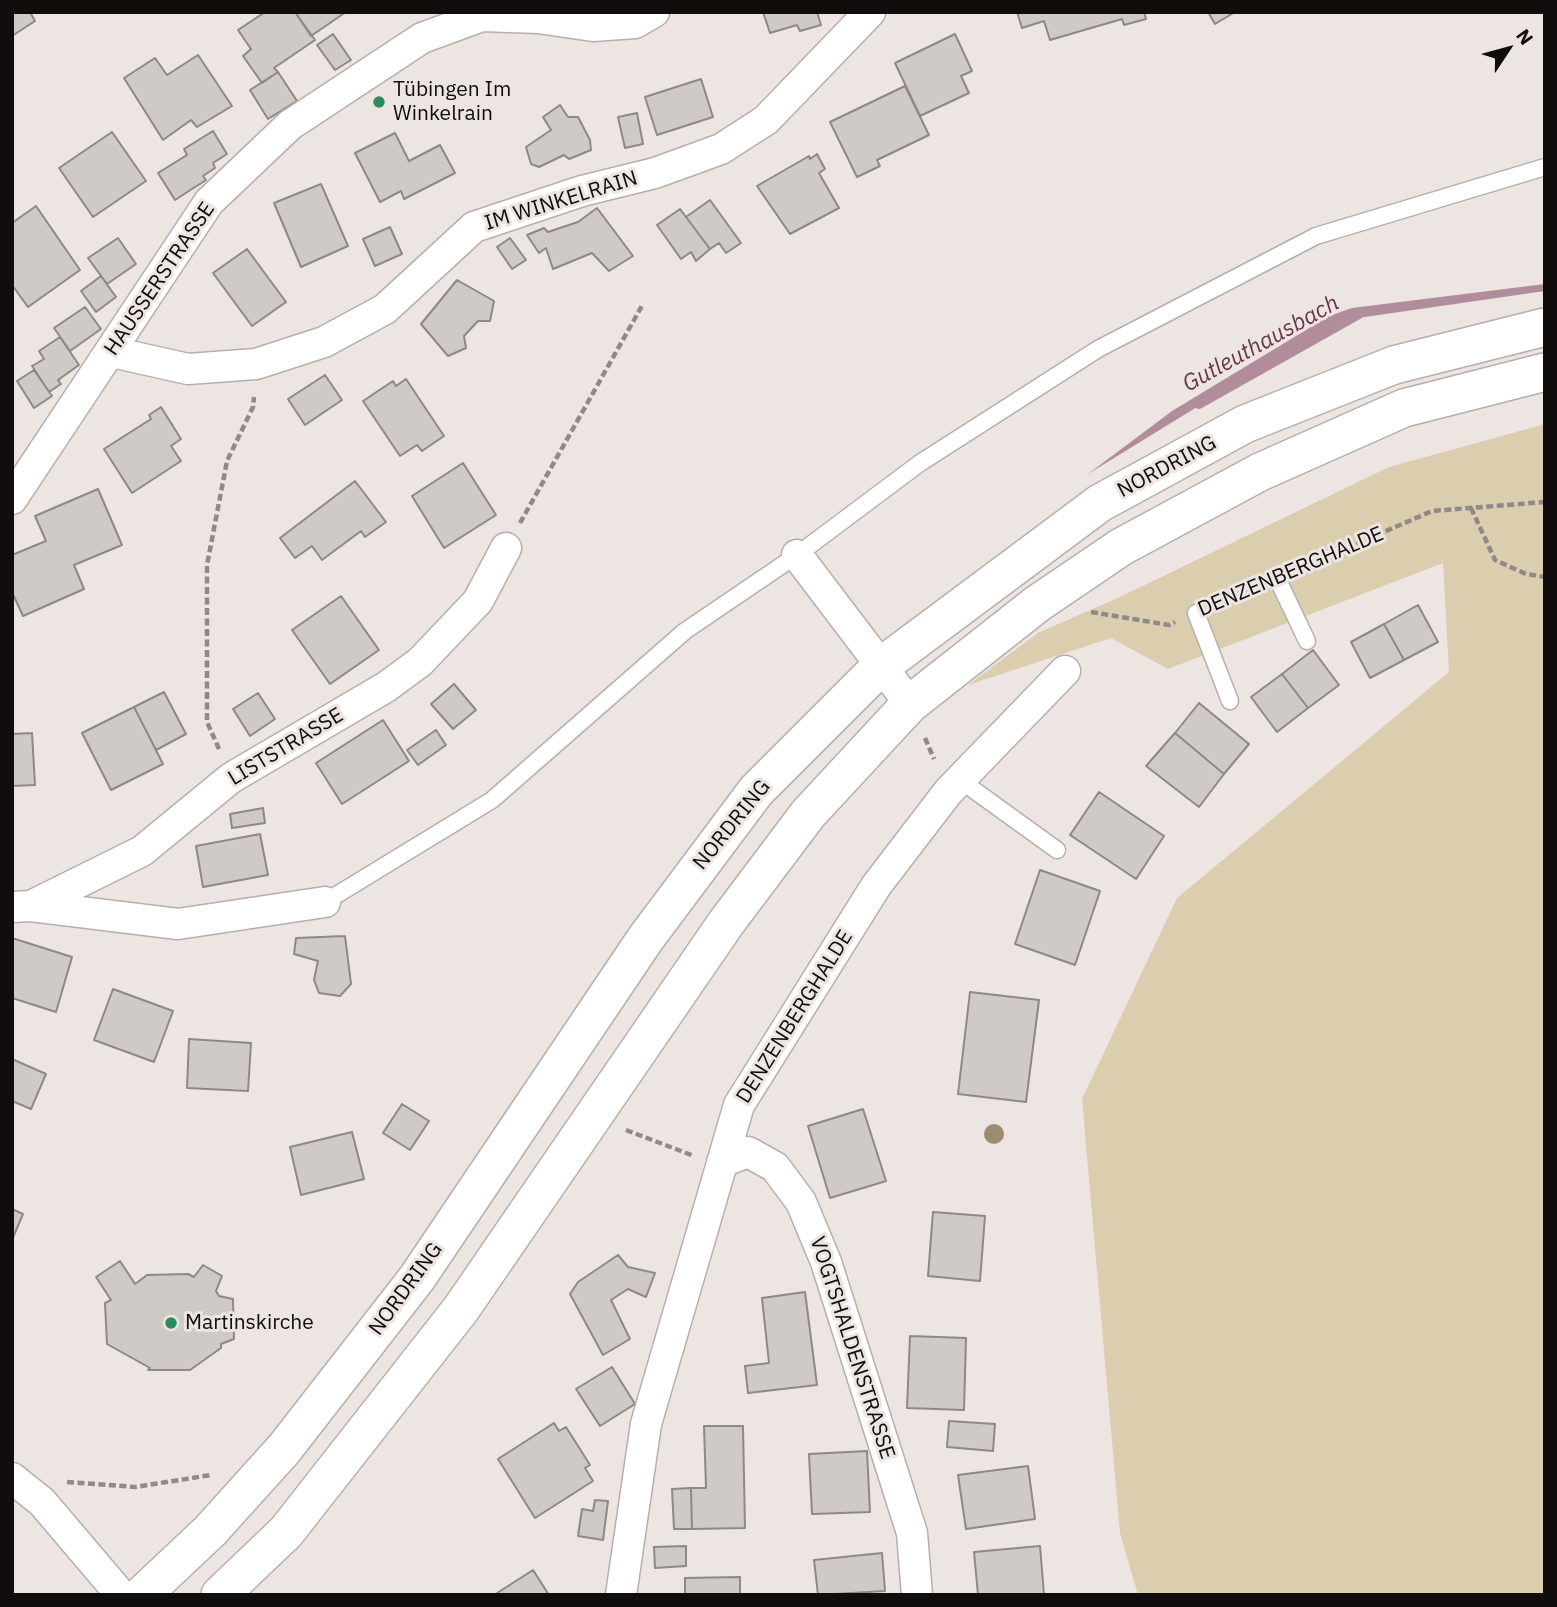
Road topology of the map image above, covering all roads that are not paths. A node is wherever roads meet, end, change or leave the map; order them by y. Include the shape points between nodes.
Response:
1 (654, 12) edge
2 (870, 12) edge
3 (1545, 167) edge
4 (1545, 327) edge
5 (112, 352) junction
6 (1545, 372) edge
7 (12, 499) edge
8 (506, 548) road end
9 (797, 555) junction
10 (1277, 578) road end
11 (1196, 614) road end
12 (1307, 641) dead end
13 (880, 667) junction
14 (1065, 671) dead end
15 (1230, 701) dead end
16 (911, 704) junction
17 (954, 786) junction
18 (1057, 850) dead end
19 (326, 902) joint
20 (21, 907) edge
21 (721, 1164) junction
22 (12, 1478) edge
23 (121, 1595) edge
24 (142, 1595) edge
25 (220, 1595) edge
26 (621, 1595) edge
27 (917, 1595) edge

1 - 5 street, HAUSSERSTRASSE via 635,23 593,26 482,16 422,38 290,125 209,202
2 - 5 street, IM WINKELRAIN via 766,120 721,149 474,227 385,309 324,342 256,364 188,369
3 - 9 lane via 1316,236 1110,342 920,463
4 - 13 street, NORDRING via 1394,365 1245,424 1100,503
5 - 7 street, HAUSSERSTRASSE
6 - 16 street via 1404,408 1260,472 1121,547 1037,604
8 - 20 street, LISTSTRASSE via 478,601 420,662 386,687 231,778 142,851
9 - 13 street
9 - 19 lane via 685,631 492,800
10 - 12 lane
11 - 15 lane
13 - 16 street
13 - 24 street, NORDRING via 756,790 646,938 417,1278 284,1449 210,1531
14 - 17 street, DENZENBERGHALDE
16 - 25 street via 808,814 726,923 461,1309 286,1532
17 - 18 lane
17 - 21 street, DENZENBERGHALDE via 876,886 739,1105
19 - 20 street, LISTSTRASSE via 178,924
21 - 26 street, DENZENBERGHALDE via 646,1424
21 - 27 street, VOGTSHALDENSTRASSE via 748,1152 775,1167 801,1202 830,1274 912,1533
22 - 23 street via 42,1502

